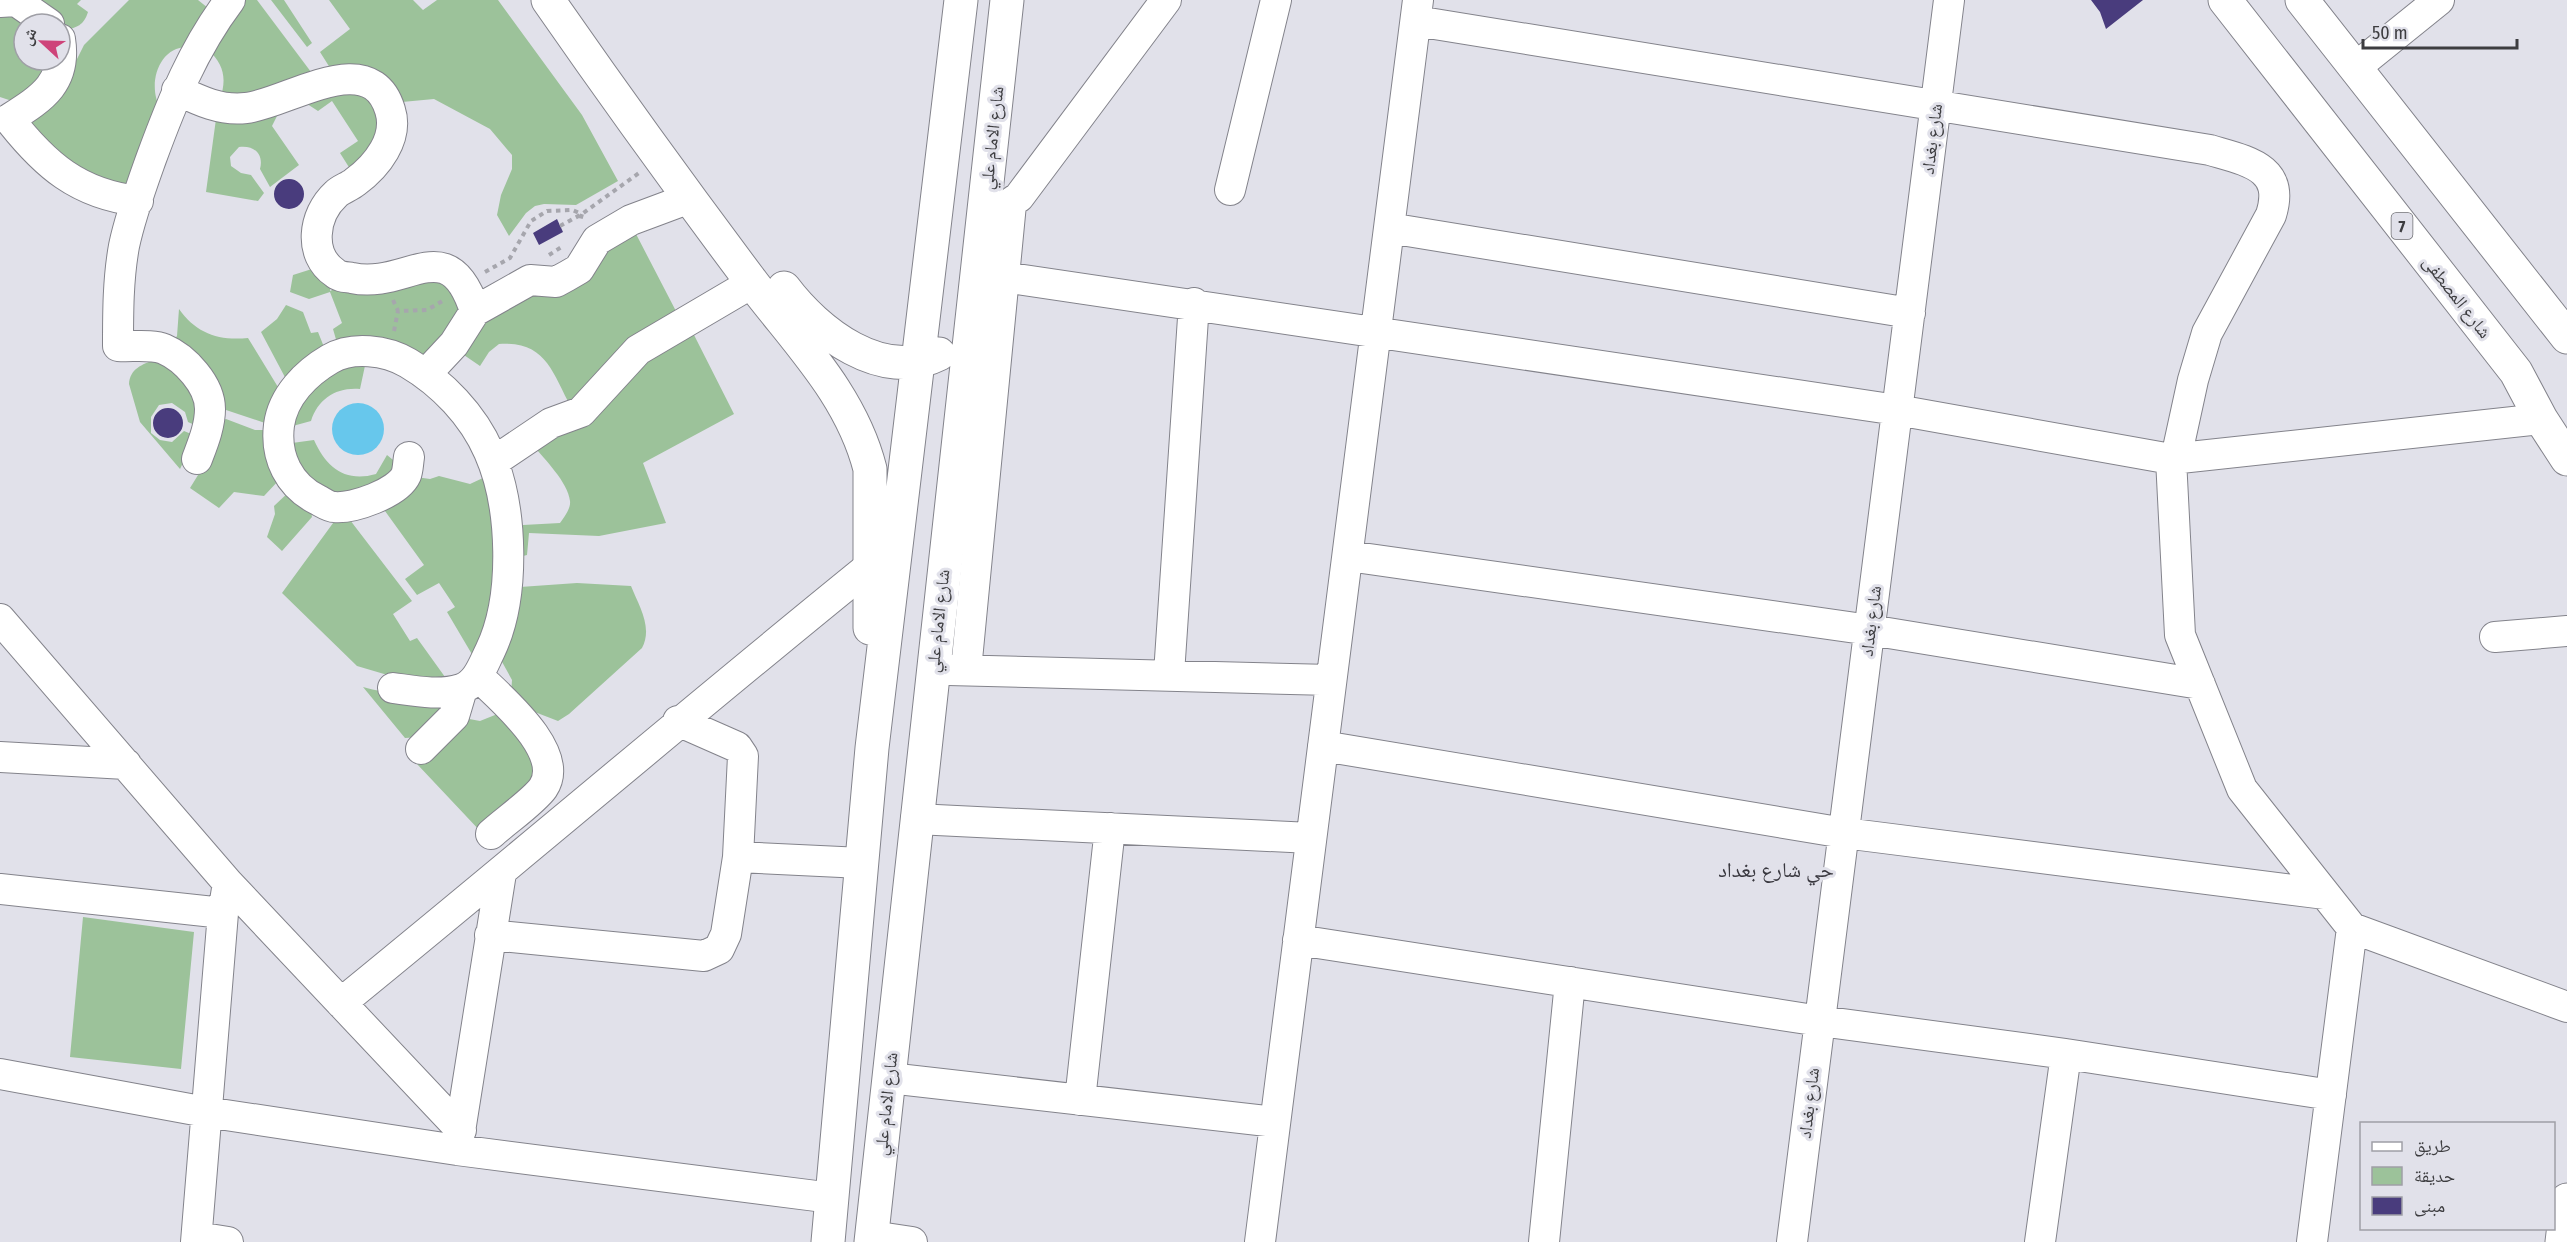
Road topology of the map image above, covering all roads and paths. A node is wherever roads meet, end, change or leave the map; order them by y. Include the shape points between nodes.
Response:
1 (230, 0) edge
2 (548, 0) edge
3 (961, 0) edge
4 (1007, 0) edge
5 (1166, 0) edge
6 (1276, 0) edge
7 (1949, 0) edge
8 (2225, 0) edge
9 (2302, 0) edge
10 (2439, 0) edge
11 (0, 2) edge
12 (1417, 11) edge
13 (31, 12) edge
14 (2356, 67) junction
15 (58, 72) edge
16 (177, 90) junction
17 (1936, 104) junction
18 (7, 115) edge
19 (659, 159) junction
20 (1230, 190) dead end
21 (690, 198) junction
22 (138, 201) junction
23 (998, 210) junction
24 (582, 214) junction
25 (560, 226) dead end
26 (579, 228) dead end
27 (1389, 228) junction
28 (566, 245) dead end
29 (540, 257) dead end
30 (990, 275) junction
31 (383, 278) junction
32 (752, 283) junction
33 (469, 298) junction
34 (1194, 303) junction
35 (972, 313) junction
36 (1910, 313) junction
37 (1376, 334) junction
38 (2567, 337) edge
39 (920, 360) junction
40 (426, 374) junction
41 (1897, 410) junction
42 (2541, 419) junction
43 (409, 457) dead end
44 (2173, 458) junction
45 (197, 459) dead end
46 (2567, 459) edge
47 (492, 462) junction
48 (904, 488) junction
49 (951, 496) junction
50 (1348, 556) junction
51 (868, 567) junction
52 (0, 620) edge
53 (1869, 630) junction
54 (2567, 631) edge
55 (2495, 638) dead end
56 (932, 669) junction
57 (966, 670) junction
58 (1169, 674) junction
59 (1331, 680) junction
60 (470, 682) junction
61 (2200, 684) junction
62 (393, 688) dead end
63 (678, 721) junction
64 (1323, 746) junction
65 (872, 748) junction
66 (421, 749) dead end
67 (0, 757) edge
68 (126, 764) junction
69 (916, 819) junction
70 (1110, 828) junction
71 (1844, 832) junction
72 (491, 834) dead end
73 (1311, 838) junction
74 (738, 857) junction
75 (862, 863) junction
76 (501, 873) junction
77 (228, 883) junction
78 (0, 889) edge
79 (2325, 894) junction
80 (223, 913) junction
81 (2352, 928) junction
82 (490, 935) junction
83 (1298, 940) junction
84 (1570, 982) junction
85 (341, 1003) junction
86 (2567, 1007) edge
87 (1820, 1021) junction
88 (2067, 1054) junction
89 (0, 1074) edge
90 (889, 1078) junction
91 (2331, 1095) junction
92 (1080, 1100) junction
93 (206, 1112) junction
94 (1275, 1122) junction
95 (459, 1140) junction
96 (832, 1198) junction
97 (2567, 1200) edge
98 (196, 1239) edge
99 (871, 1239) edge
100 (228, 1242) edge
101 (828, 1242) edge
102 (912, 1242) edge
103 (1260, 1242) edge
104 (1544, 1242) edge
105 (1792, 1242) edge
106 (2040, 1242) edge
107 (2312, 1242) edge
108 (2562, 1242) edge

1 - 16 street via 205,34
2 - 19 main road
3 - 39 main road
4 - 23 main road, شارع الامام علي
5 - 23 street
6 - 20 street
7 - 17 street, شارع بغداد
8 - 42 main road, شارع المصطفى / 7 via 2516,372
9 - 14 main road
10 - 14 street
11 - 13 street via 15,1
12 - 17 street
12 - 27 street
14 - 38 main road
15 - 18 street via 38,102
16 - 22 street
16 - 31 street via 224,109 267,105 333,79 357,79 381,90 390,110 392,131 385,149 373,167 336,194 323,210 316,245 323,262 336,275
17 - 36 street, شارع بغداد
17 - 44 street via 2210,150 2245,160 2274,185 2276,199 2271,215 2207,333
18 - 22 street via 37,152 74,182 93,192
19 - 21 main road
19 - 24 path
21 - 32 main road
21 - 33 street via 631,220 597,240 579,269 556,282 530,280
21 - 39 main road via 770,270 800,310 831,335 874,357
22 - 45 street via 124,245 118,346 163,348 187,363 210,408
23 - 30 main road, شارع الامام علي
24 - 25 path
24 - 26 path
24 - 33 path via 572,210 547,211 531,221 510,258
27 - 36 street
27 - 37 street
28 - 29 path
30 - 34 street
30 - 35 main road, شارع الامام علي
30 - 57 street
31 - 33 street via 426,268 448,268
31 - 33 path via 398,311 427,310
32 - 47 street via 638,351 581,412 552,423
32 - 51 main road via 820,366 865,448 872,489
33 - 40 street via 454,344
34 - 37 street
34 - 58 street
35 - 39 main road via 961,334 946,350
35 - 49 main road, شارع الامام علي
36 - 41 street, شارع بغداد
37 - 41 street
37 - 50 street
39 - 48 main road
40 - 43 street via 398,357 342,352 310,371 292,393 279,424 281,452 289,478 308,495 333,508 384,495 406,477
40 - 47 street via 472,421
41 - 44 street
41 - 53 street, شارع بغداد
42 - 44 street
42 - 46 main road, شارع المصطفى / 7
44 - 61 street via 2180,635
47 - 60 street via 506,524 510,567 494,643
48 - 49 main road via 910,471 918,463 930,460 941,465
48 - 65 main road
49 - 56 main road, شارع الامام علي
50 - 53 street
50 - 59 street
51 - 63 street
51 - 65 main road
52 - 68 street
53 - 61 street
53 - 71 street, شارع بغداد
54 - 55 street
56 - 57 street
56 - 69 main road, شارع الامام علي
57 - 58 street
58 - 59 street
59 - 64 street
60 - 62 street via 432,693
60 - 66 street via 454,716
60 - 72 street via 519,714 533,733 547,767 544,787
61 - 79 street via 2242,789
63 - 74 street via 737,747 743,756
63 - 76 street
64 - 71 street
64 - 73 street
65 - 75 main road
67 - 68 street
68 - 77 street
69 - 70 street
69 - 90 main road, شارع الامام علي
70 - 73 street
70 - 92 street
71 - 79 street
71 - 87 street, شارع بغداد
73 - 83 street
74 - 75 street
74 - 82 street via 726,934 719,949 704,956
75 - 96 main road
76 - 82 street
76 - 85 street
77 - 80 street
77 - 85 street
78 - 80 street
79 - 81 street
80 - 93 street
81 - 86 street
81 - 91 street
82 - 95 street
83 - 84 street
83 - 94 street
84 - 87 street
84 - 104 street
85 - 95 street
87 - 88 street
87 - 105 street, شارع بغداد
88 - 91 street
88 - 106 street
89 - 93 street
90 - 92 street
90 - 99 main road, شارع الامام علي
91 - 107 street
92 - 94 street
93 - 95 street
93 - 98 street
94 - 103 street
95 - 96 street
96 - 101 main road
97 - 108 main road
98 - 100 street
99 - 102 street

